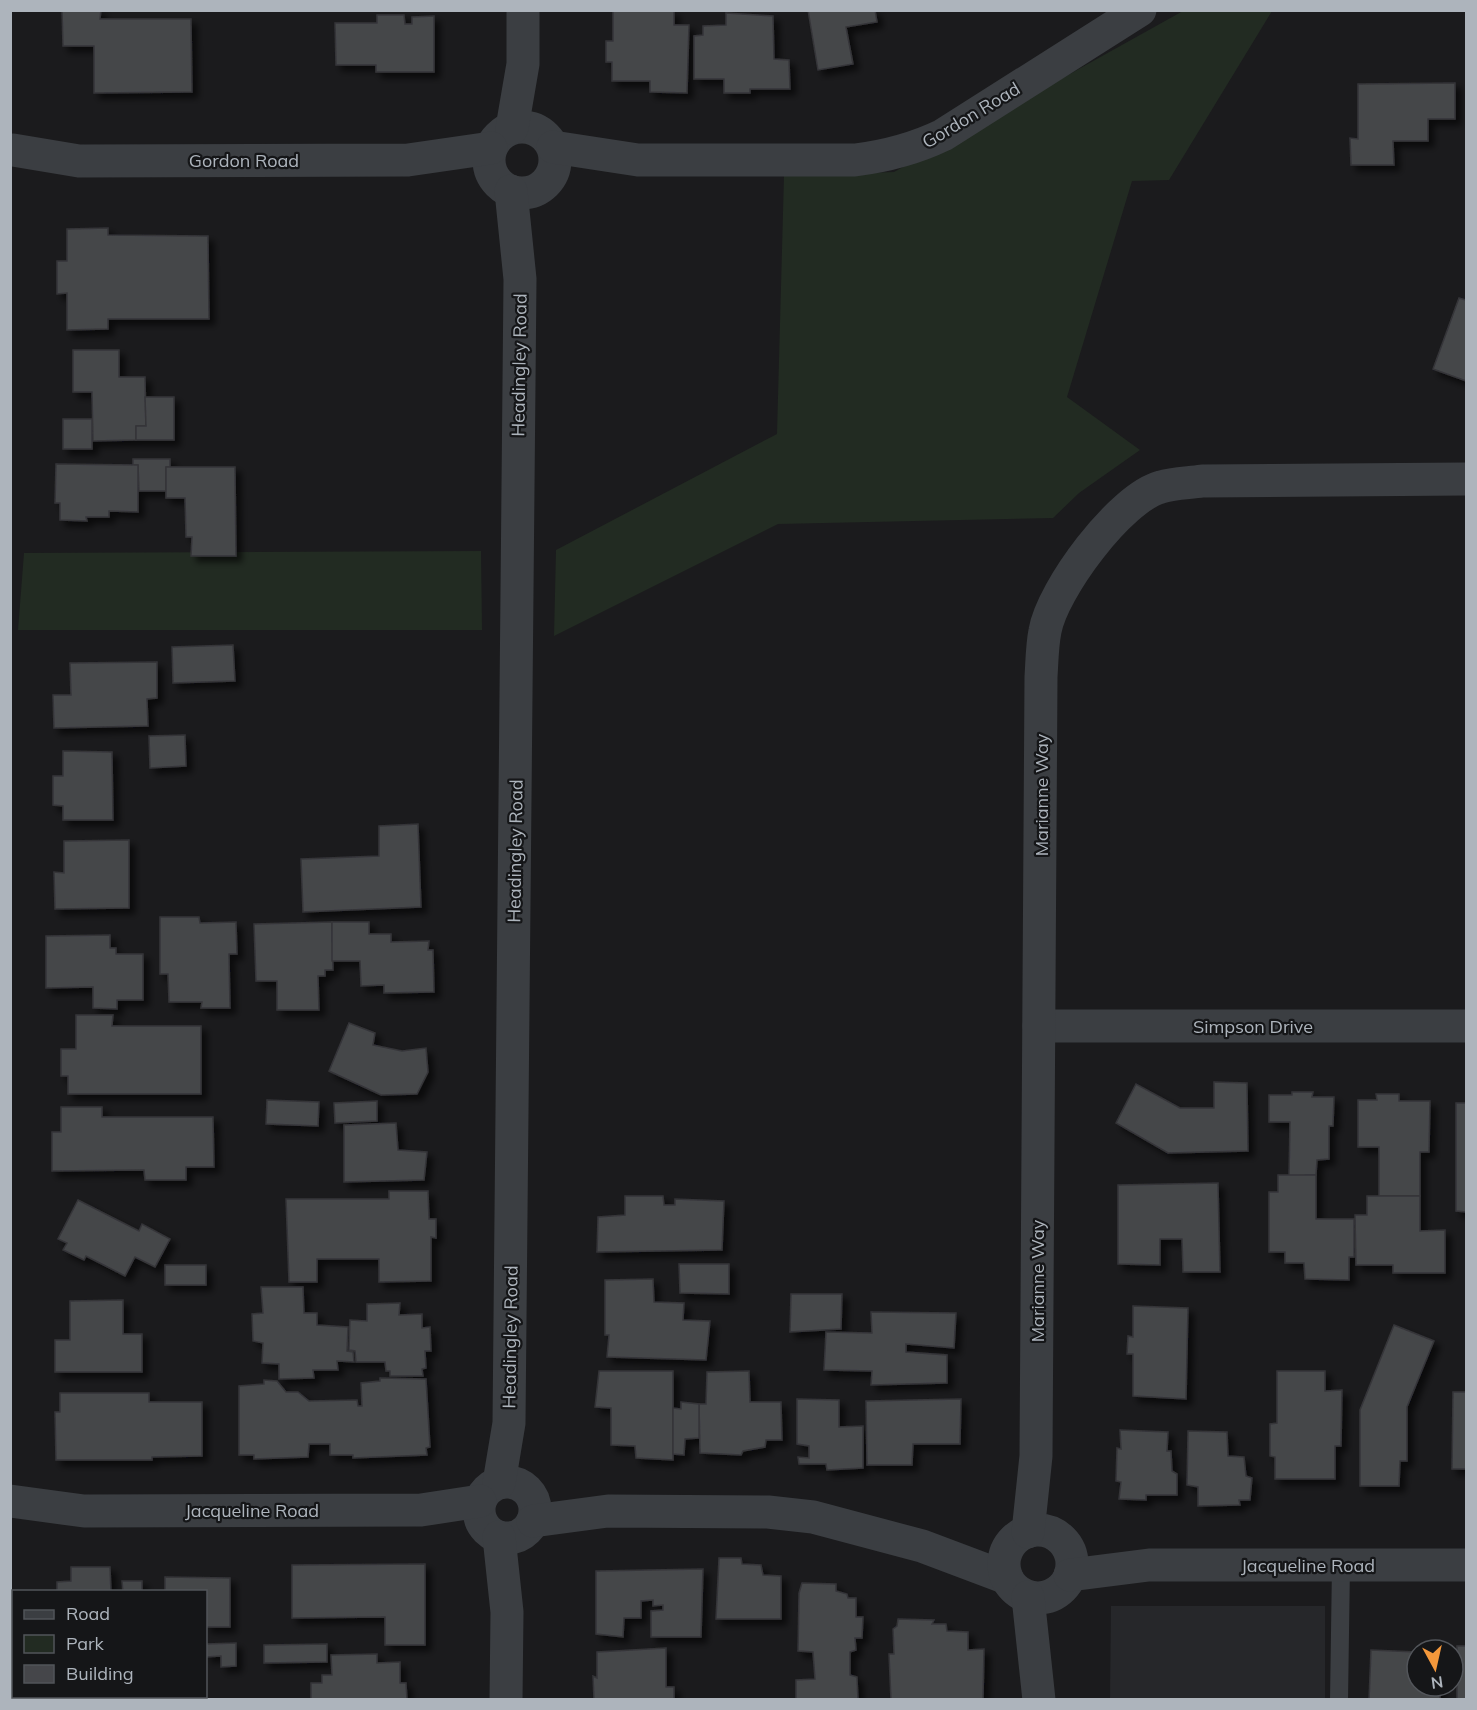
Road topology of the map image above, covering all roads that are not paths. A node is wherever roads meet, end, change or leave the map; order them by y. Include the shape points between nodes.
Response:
1 (523, 10) edge
2 (1140, 10) edge
3 (523, 160) junction
4 (11, 161) edge
5 (1467, 479) edge
6 (1039, 1026) junction
7 (1467, 1026) edge
8 (10, 1501) edge
9 (84, 1511) junction
10 (508, 1511) junction
11 (10, 1521) edge
12 (1038, 1564) junction
13 (1341, 1565) junction
14 (1467, 1565) edge
15 (506, 1700) edge
16 (1041, 1700) edge
17 (1340, 1700) edge

1 - 3 street, Headingley Road
2 - 3 street, Gordon Road via 943,135 888,156 855,160
3 - 4 street, Gordon Road
3 - 10 street, Headingley Road
5 - 6 street, Marianne Way via 1203,481 1160,487 1131,505 1080,561 1060,593 1045,630 1041,677
6 - 7 street, Simpson Drive
6 - 12 street, Marianne Way
8 - 9 street, Jacqueline Road
9 - 10 street, Jacqueline Road
9 - 11 street, Jacqueline Road
10 - 12 street, Jacqueline Road via 768,1512 813,1517 922,1546
10 - 15 street, Headingley Road
12 - 13 street, Jacqueline Road
12 - 16 street, Marianne Way
13 - 14 street, Jacqueline Road
13 - 17 lane

